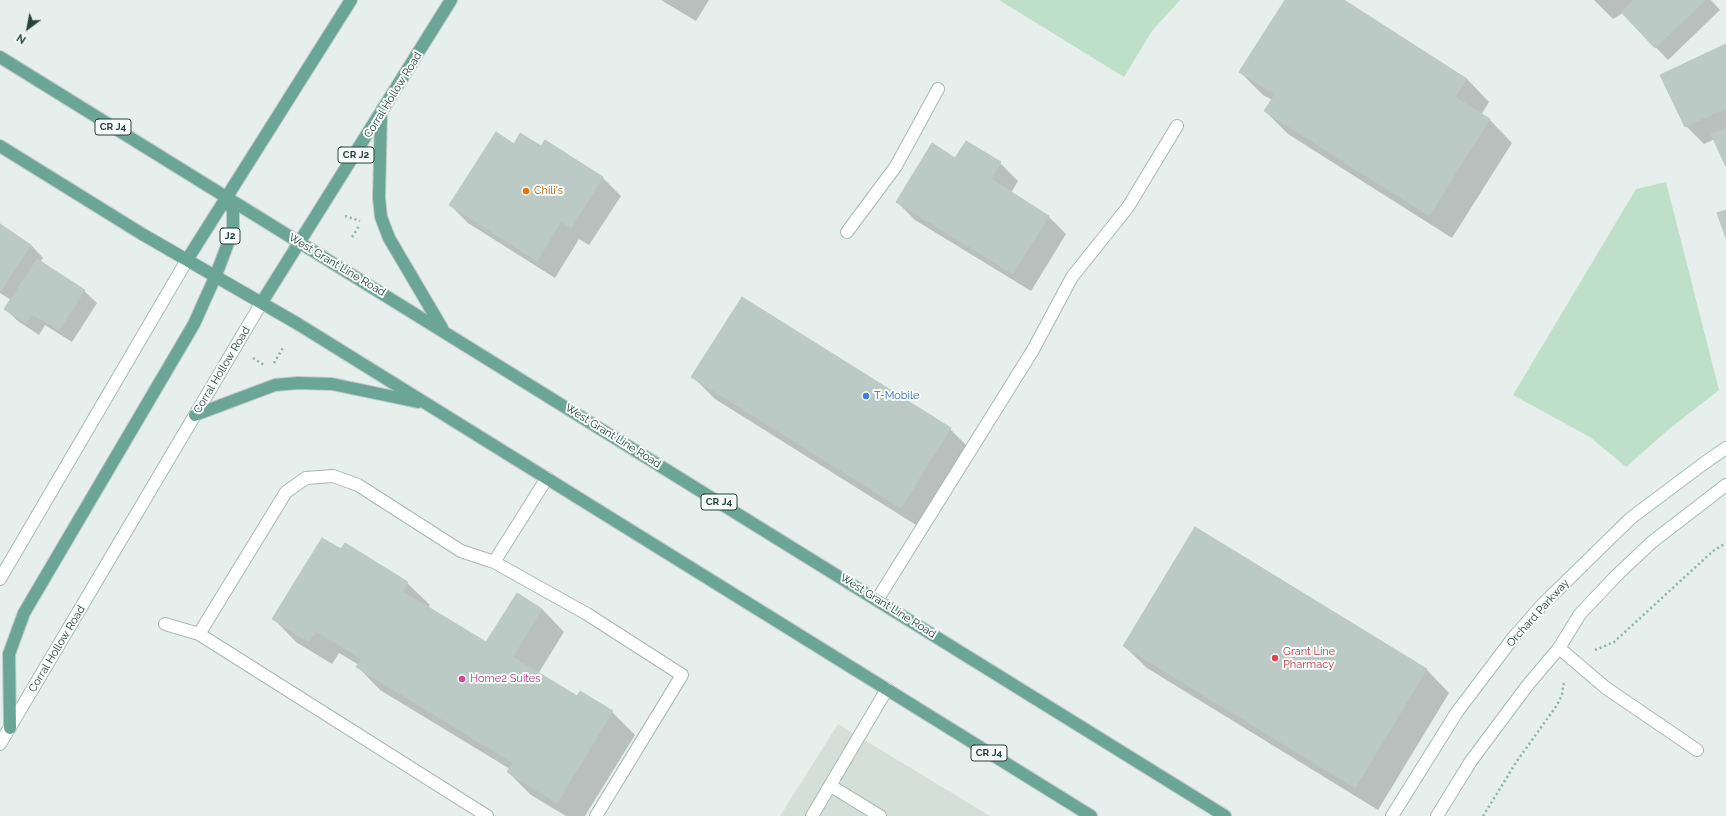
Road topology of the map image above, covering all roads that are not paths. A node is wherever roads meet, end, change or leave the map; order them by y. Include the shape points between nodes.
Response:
1 (351, 0) edge
2 (451, 0) edge
3 (0, 57) edge
4 (938, 89) dead end
5 (381, 114) junction
6 (1177, 126) dead end
7 (0, 146) edge
8 (225, 197) junction
9 (847, 232) dead end
10 (300, 243) junction
11 (187, 260) junction
12 (216, 276) junction
13 (262, 302) junction
14 (444, 331) junction
15 (426, 404) junction
16 (195, 415) junction
17 (1726, 448) edge
18 (547, 478) junction
19 (1726, 485) edge
20 (494, 562) junction
21 (0, 579) edge
22 (877, 600) junction
23 (165, 624) dead end
24 (199, 634) junction
25 (1559, 648) junction
26 (887, 689) junction
27 (10, 728) junction
28 (0, 744) edge
29 (1697, 750) dead end
30 (831, 786) junction
31 (487, 816) edge
32 (596, 816) edge
33 (812, 816) edge
34 (880, 816) edge
35 (1091, 816) edge
36 (1225, 816) edge
37 (1392, 816) edge
38 (1437, 816) edge

1 - 8 main road
2 - 5 main road, Corral Hollow Road / CR J2
3 - 8 main road, West Grant Line Road / CR J4
4 - 9 street via 896,166
5 - 10 main road, Corral Hollow Road / CR J2
5 - 14 main road via 381,218 389,238
6 - 22 street via 1128,207 1072,277 1033,350
7 - 11 main road, CR J4
8 - 10 main road, West Grant Line Road / CR J4
8 - 11 main road
8 - 12 main road, J2 via 233,211 233,230
10 - 13 main road, Corral Hollow Road / CR J2
10 - 14 main road, West Grant Line Road / CR J4
11 - 12 main road, CR J4
11 - 21 street
12 - 13 main road, CR J4
12 - 27 main road via 191,328 24,614 9,654
13 - 15 main road, CR J4
13 - 16 street, Corral Hollow Road / CR J2
14 - 22 main road, West Grant Line Road / CR J4
15 - 16 main road via 332,384 298,383 275,385
15 - 18 main road, CR J4
16 - 27 street, Corral Hollow Road / CR J2
17 - 37 street, Orchard Parkway via 1632,518 1542,605 1513,638 1457,712
18 - 20 street
18 - 26 main road, CR J4
19 - 25 street via 1652,542 1618,574 1580,614
20 - 24 street via 461,551 358,485 333,476 306,478 286,492
20 - 32 street via 587,614 682,675
22 - 36 main road, West Grant Line Road / CR J4
23 - 24 street
24 - 31 street
25 - 29 street via 1606,688
25 - 38 street via 1471,761
26 - 30 street
26 - 35 main road, CR J4
27 - 28 street, Corral Hollow Road / CR J2
30 - 33 street
30 - 34 street

